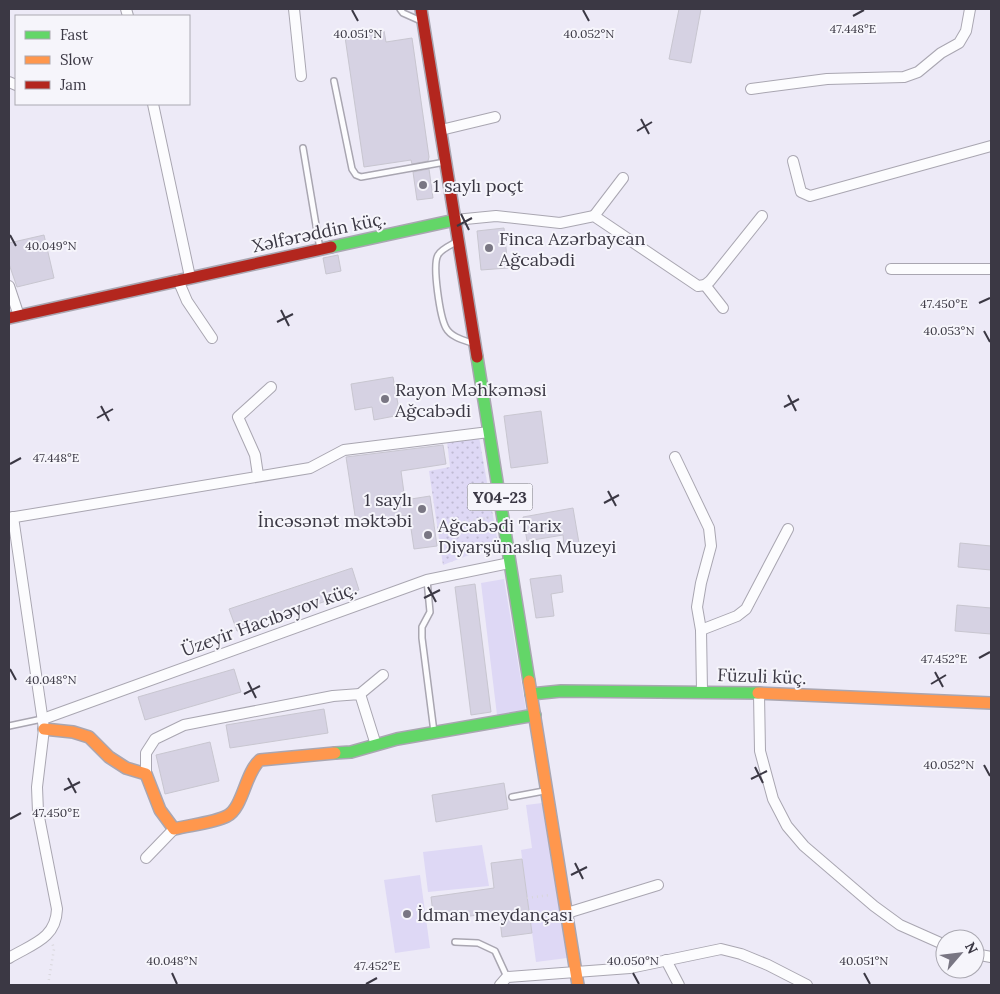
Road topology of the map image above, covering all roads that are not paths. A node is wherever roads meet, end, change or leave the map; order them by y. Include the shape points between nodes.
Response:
1 (294, 9) edge
2 (400, 9) edge
3 (421, 9) edge
4 (970, 9) edge
5 (423, 22) junction
6 (301, 76) dead end
7 (334, 81) dead end
8 (751, 89) dead end
9 (153, 105) edge
10 (496, 117) dead end
11 (441, 130) junction
12 (991, 146) edge
13 (303, 148) dead end
14 (793, 161) dead end
15 (446, 162) junction
16 (623, 178) dead end
17 (594, 216) junction
18 (762, 216) dead end
19 (455, 220) junction
20 (458, 241) junction
21 (320, 250) junction
22 (891, 269) dead end
23 (991, 269) edge
24 (190, 278) junction
25 (178, 280) junction
26 (705, 285) junction
27 (9, 286) edge
28 (723, 308) dead end
29 (14, 317) edge
30 (212, 338) dead end
31 (475, 344) junction
32 (271, 387) dead end
33 (489, 432) junction
34 (674, 457) dead end
35 (258, 475) junction
36 (11, 517) edge
37 (788, 529) dead end
38 (510, 563) junction
39 (427, 580) junction
40 (701, 630) junction
41 (383, 675) dead end
42 (702, 691) junction
43 (360, 694) junction
44 (531, 694) junction
45 (759, 694) junction
46 (991, 703) edge
47 (535, 715) junction
48 (43, 724) junction
49 (9, 726) edge
50 (434, 733) junction
51 (376, 745) junction
52 (146, 774) junction
53 (547, 791) junction
54 (512, 797) dead end
55 (174, 829) junction
56 (146, 858) dead end
57 (658, 886) dead end
58 (567, 913) junction
59 (935, 941) edge
60 (455, 942) dead end
61 (9, 958) edge
62 (666, 960) junction
63 (576, 971) junction
64 (503, 981) edge
65 (578, 985) edge
66 (679, 985) edge
67 (807, 985) edge

1 - 6 street
2 - 5 lane
3 - 5 street, Y04-23
4 - 8 street via 966,31 959,43 918,72 904,77 827,79
5 - 11 street, Y04-23
7 - 15 lane via 356,175 361,177
9 - 24 street
10 - 11 street
11 - 15 street, Y04-23
12 - 14 street via 810,196 801,192
13 - 21 lane
15 - 19 street, Y04-23
16 - 17 street
17 - 19 street via 560,223 496,216
17 - 26 street via 698,286
18 - 26 street
19 - 20 street, Y04-23
19 - 21 street, Xəlfərəddin küç.
20 - 31 street, Y04-23
20 - 31 lane via 438,253 435,262 442,318 446,329 456,337
21 - 24 street, Xəlfərəddin küç.
22 - 23 street
24 - 25 street, Xəlfərəddin küç.
25 - 29 street, Xəlfərəddin küç.
25 - 30 street via 187,301
26 - 28 street
27 - 29 street
31 - 33 street, Y04-23
32 - 35 street via 238,417 257,464
33 - 35 street via 344,450 310,468
33 - 38 street, Y04-23
34 - 40 street via 709,528 711,546 697,607
35 - 36 street
36 - 48 street
37 - 40 street via 746,609 737,616
38 - 39 street, Üzeyir Hacıbəyov küç.
38 - 44 street, Y04-23
39 - 48 street, Üzeyir Hacıbəyov küç.
39 - 50 lane via 430,612 422,627 422,638
40 - 42 street
41 - 43 street
42 - 44 street, Füzuli küç. via 577,690
42 - 45 street, Füzuli küç.
43 - 51 street
43 - 52 street via 333,696 184,725 155,739 146,753
44 - 47 street, Y04-23
45 - 46 street, Füzuli küç.
45 - 59 street via 760,751 773,799 787,826 804,846 874,906 900,925
47 - 50 street
47 - 53 street, Y04-23
48 - 49 lane
48 - 52 street via 88,737 126,768
48 - 61 street via 38,812 57,921 51,933
50 - 51 street
51 - 55 street via 332,755 260,760 252,767 234,810 227,816
52 - 55 street via 155,802
53 - 54 lane
53 - 58 street, Y04-23
55 - 56 street
57 - 58 street
58 - 63 street, Y04-23
60 - 64 lane via 478,943 495,951
62 - 63 street via 630,968
62 - 66 street
62 - 67 street via 721,949 759,961
63 - 64 street
63 - 65 street, Y04-23

